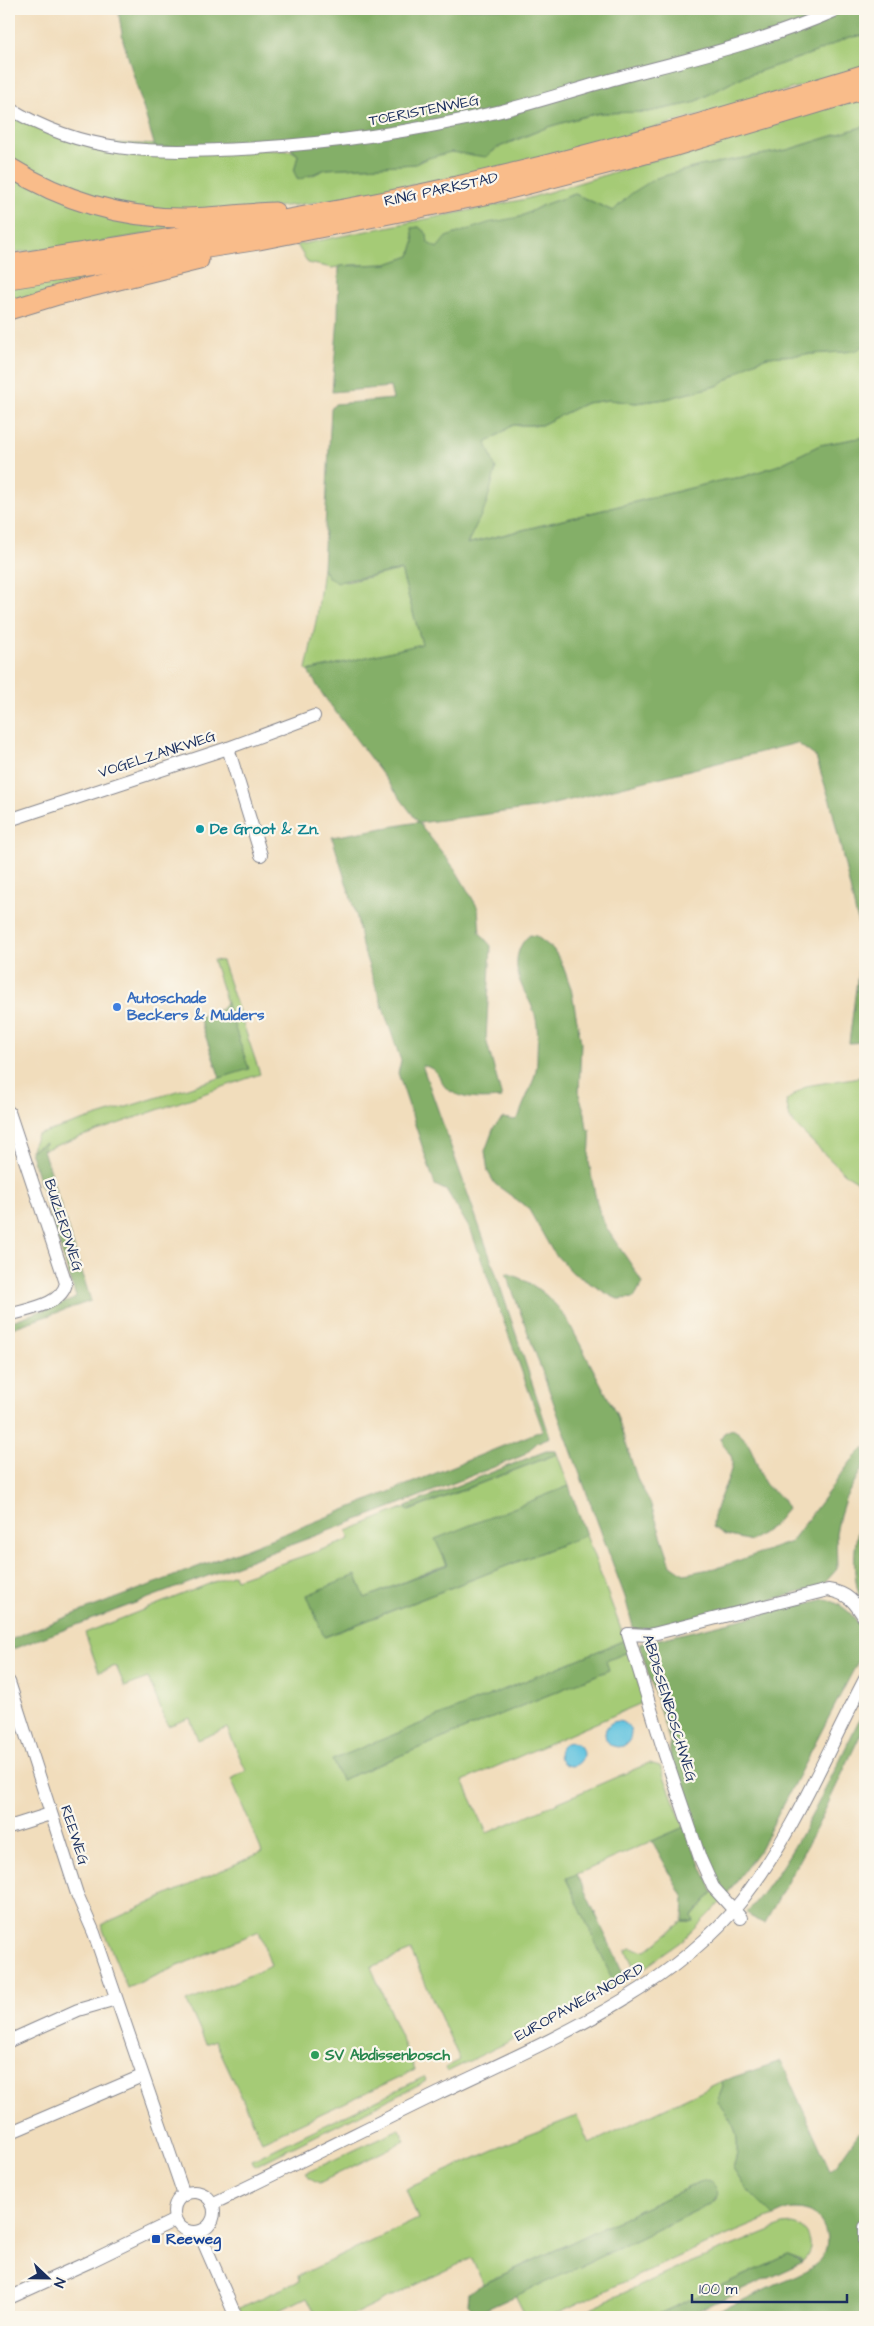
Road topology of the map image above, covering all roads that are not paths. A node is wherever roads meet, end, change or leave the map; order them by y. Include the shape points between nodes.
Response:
1 (839, 9) edge
2 (865, 74) edge
3 (865, 89) edge
4 (9, 108) edge
5 (9, 167) edge
6 (334, 211) junction
7 (299, 233) junction
8 (9, 264) edge
9 (9, 279) edge
10 (9, 310) edge
11 (314, 716) dead end
12 (228, 748) junction
13 (9, 820) edge
14 (261, 855) dead end
15 (9, 1112) edge
16 (9, 1315) edge
17 (865, 1619) edge
18 (9, 1682) edge
19 (864, 1684) edge
20 (50, 1814) junction
21 (9, 1827) edge
22 (737, 1914) junction
23 (116, 1999) junction
24 (9, 2040) edge
25 (142, 2076) junction
26 (9, 2132) edge
27 (184, 2195) junction
28 (212, 2204) junction
29 (175, 2220) junction
30 (865, 2227) edge
31 (199, 2232) junction
32 (865, 2241) edge
33 (9, 2298) edge
34 (236, 2317) edge

1 - 4 street, TOERISTENWEG via 767,38 513,108 334,142 230,149 128,150 67,136
2 - 6 highway, RING PARKSTAD via 623,146
3 - 7 highway, RING PARKSTAD via 590,169 480,196
5 - 6 highway via 66,197 130,214 184,218 252,212
6 - 8 highway, RING PARKSTAD
7 - 9 highway, RING PARKSTAD
7 - 10 highway
11 - 12 street, VOGELZANKWEG
12 - 13 street, VOGELZANKWEG
12 - 14 street
15 - 16 street, BUIZERDWEG via 66,1283 65,1290 55,1300
17 - 22 street, ABDISSENBOSCHWEG via 854,1601 842,1593 828,1590 649,1635 628,1634 700,1858 713,1887
18 - 20 street, REEWEG
19 - 22 street, EUROPAWEG-NOORD via 795,1819
20 - 21 street
20 - 23 street, REEWEG
22 - 28 street, EUROPAWEG-NOORD via 637,1992 517,2056
23 - 24 street via 78,2010
23 - 25 street, REEWEG
25 - 26 street
25 - 27 street, REEWEG
27 - 28 street via 197,2193
27 - 29 street via 174,2208
28 - 31 street via 212,2221
29 - 31 street via 187,2232
29 - 33 street
30 - 32 street
31 - 34 street

